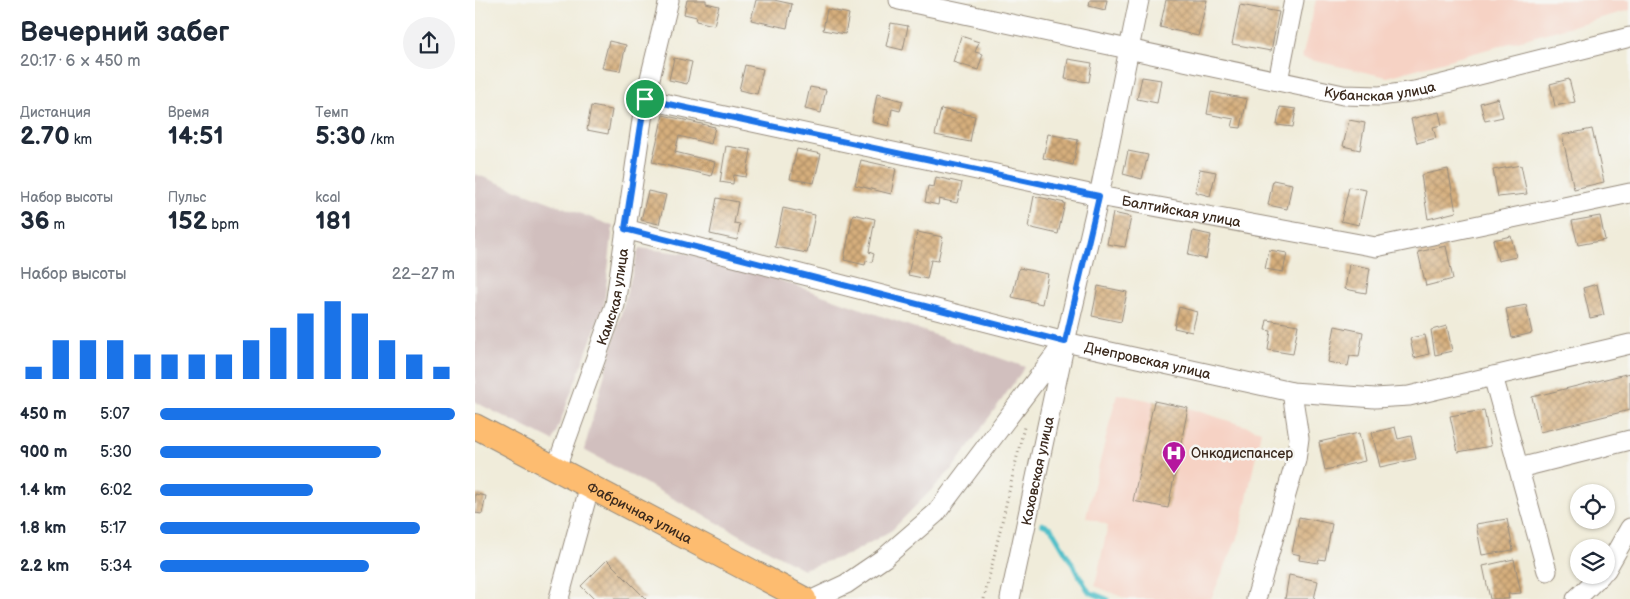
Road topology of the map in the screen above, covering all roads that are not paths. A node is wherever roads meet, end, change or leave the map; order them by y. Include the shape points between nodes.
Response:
1 (669, 0) edge
2 (899, 0) edge
3 (1139, 0) edge
4 (1294, 0) edge
5 (1630, 37) edge
6 (1129, 49) junction
7 (1278, 81) junction
8 (645, 99) junction
9 (1630, 193) edge
10 (1099, 196) junction
11 (625, 229) junction
12 (1065, 342) junction
13 (1630, 344) edge
14 (1493, 376) junction
15 (1293, 392) junction
16 (475, 426) edge
17 (1630, 440) edge
18 (556, 468) junction
19 (1519, 468) junction
20 (590, 486) junction
21 (1630, 528) edge
22 (1615, 554) edge
23 (1547, 571) dead end
24 (1592, 584) edge
25 (560, 599) edge
26 (804, 599) edge
27 (814, 599) edge
28 (1010, 599) edge
29 (1256, 599) edge
30 (1576, 599) edge

1 - 8 street, Камская улица
2 - 6 street, Кубанская улица
3 - 6 street
4 - 7 street
5 - 7 street, Кубанская улица via 1415,92 1380,96 1343,95
6 - 7 street, Кубанская улица
6 - 10 street
8 - 10 street, Балтийская улица
8 - 11 street, Камская улица
9 - 10 street, Балтийская улица via 1376,247
10 - 12 street
11 - 12 street, Днепровская улица
11 - 18 street, Камская улица via 615,305
12 - 15 street, Днепровская улица
12 - 27 street via 936,513 884,558 846,584
12 - 28 street, Каховская улица
13 - 14 street, Днепровская улица
14 - 15 street, Днепровская улица via 1409,396 1375,398
14 - 19 street
15 - 29 street via 1299,438 1296,460
16 - 18 main road, Фабричная улица
17 - 19 street
18 - 20 main road, Фабричная улица
19 - 23 street
20 - 25 street
20 - 26 main road, Фабричная улица
21 - 22 street
24 - 30 street

